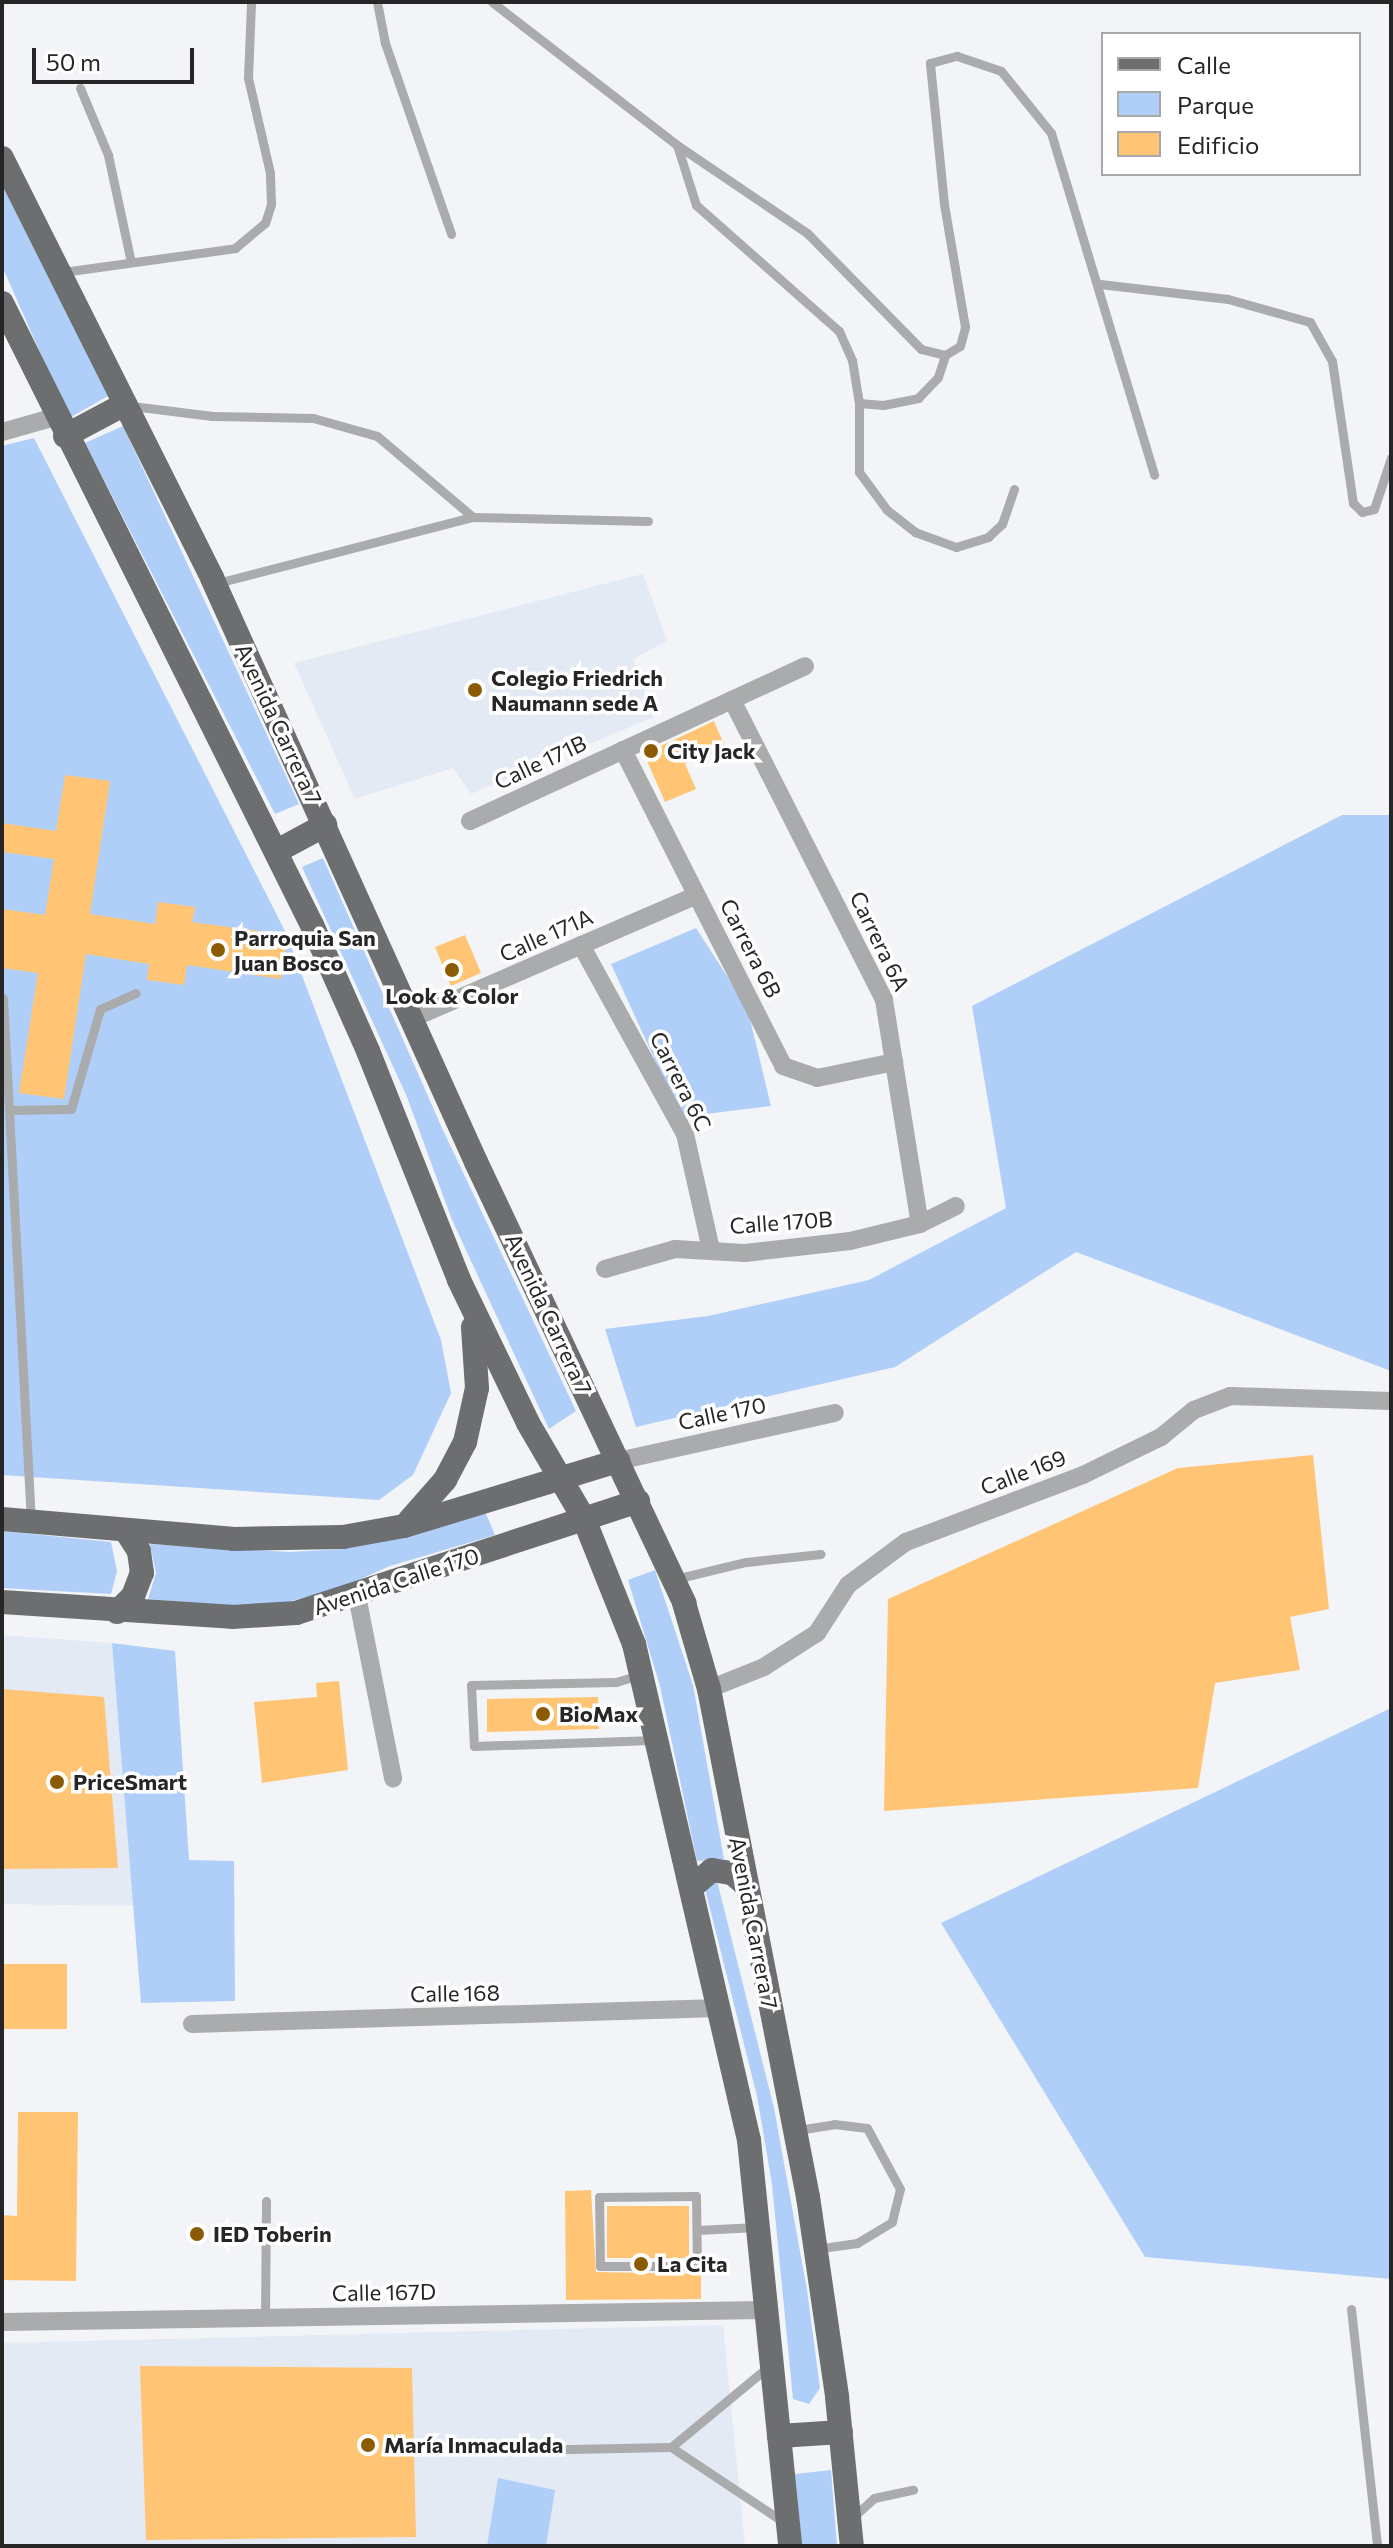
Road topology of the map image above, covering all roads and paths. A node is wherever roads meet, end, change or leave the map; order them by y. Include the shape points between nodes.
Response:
1 (251, 2) edge
2 (377, 2) edge
3 (492, 2) edge
4 (80, 88) dead end
5 (677, 145) junction
6 (2, 158) edge
7 (451, 234) dead end
8 (131, 262) junction
9 (59, 272) junction
10 (1100, 284) junction
11 (2, 303) edge
12 (945, 355) junction
13 (859, 403) junction
14 (125, 404) junction
15 (60, 426) junction
16 (2, 432) edge
17 (1391, 458) edge
18 (1154, 475) dead end
19 (1014, 489) dead end
20 (473, 517) junction
21 (648, 521) dead end
22 (214, 584) junction
23 (805, 666) dead end
24 (732, 700) junction
25 (623, 750) junction
26 (470, 821) dead end
27 (325, 825) junction
28 (277, 851) junction
29 (697, 895) junction
30 (581, 945) junction
31 (136, 993) dead end
32 (3, 998) edge
33 (413, 1018) junction
34 (894, 1062) junction
35 (9, 1110) junction
36 (956, 1206) dead end
37 (920, 1224) junction
38 (711, 1249) junction
39 (605, 1269) dead end
40 (472, 1308) junction
41 (1391, 1401) edge
42 (835, 1413) dead end
43 (618, 1461) junction
44 (562, 1478) junction
45 (638, 1501) junction
46 (2, 1519) edge
47 (584, 1519) junction
48 (31, 1522) junction
49 (404, 1526) junction
50 (126, 1531) junction
51 (821, 1554) dead end
52 (675, 1579) junction
53 (357, 1596) junction
54 (2, 1602) edge
55 (117, 1612) junction
56 (642, 1674) junction
57 (709, 1689) junction
58 (660, 1740) junction
59 (393, 1778) dead end
60 (746, 1885) junction
61 (693, 1886) junction
62 (720, 2008) junction
63 (192, 2024) dead end
64 (795, 2131) junction
65 (266, 2201) dead end
66 (761, 2227) junction
67 (697, 2230) junction
68 (816, 2249) junction
69 (1351, 2309) dead end
70 (768, 2310) junction
71 (265, 2318) junction
72 (2, 2322) edge
73 (773, 2362) junction
74 (841, 2432) junction
75 (779, 2436) junction
76 (671, 2447) junction
77 (520, 2450) dead end
78 (913, 2490) dead end
79 (849, 2520) junction
80 (789, 2536) edge
81 (852, 2546) edge
82 (1377, 2546) edge

1 - 8 lane via 248,78 270,173 271,204 265,223 235,248
2 - 7 lane via 385,43
3 - 5 lane
4 - 8 lane via 108,155
5 - 12 lane via 807,233 921,349
5 - 13 lane via 696,205 839,331 852,360
6 - 9 main road, Avenida Carrera 7
8 - 9 lane
9 - 14 main road, Avenida Carrera 7
10 - 12 lane via 1051,133 1022,91 1001,71 957,56 930,63 944,204 965,327 960,346
10 - 17 lane via 1228,299 1310,322 1332,361 1353,503 1362,512 1374,509
10 - 18 lane
11 - 15 main road
12 - 13 lane via 938,377 918,398 883,405
13 - 19 lane via 859,472 887,510 915,532 956,547 988,537 1002,524
14 - 15 main road
14 - 20 lane via 212,416 313,418 377,436
14 - 22 main road, Avenida Carrera 7
15 - 16 street
15 - 28 main road
20 - 21 lane
20 - 22 lane
22 - 27 main road, Avenida Carrera 7
23 - 24 street, Calle 171B
24 - 25 street, Calle 171B
24 - 34 street, Carrera 6A via 884,1000
25 - 26 street, Calle 171B
25 - 29 street, Carrera 6B
27 - 28 main road
27 - 33 main road, Avenida Carrera 7
28 - 40 main road via 368,1051
29 - 30 street, Calle 171A
29 - 34 street, Carrera 6B via 783,1066 817,1078
30 - 33 street, Calle 171A
30 - 38 street, Carrera 6C via 685,1134
31 - 35 lane via 100,1009 71,1109
32 - 35 lane
33 - 43 main road, Avenida Carrera 7
34 - 37 street, Carrera 6A
35 - 48 lane
36 - 37 street, Calle 170B
37 - 38 street, Calle 170B via 820,1245 745,1253
38 - 39 street, Calle 170B via 655,1252
40 - 44 main road via 528,1423
40 - 49 main road via 473,1415 445,1480
41 - 57 street, Calle 169 via 1230,1396 1194,1410 1161,1437 1083,1475 906,1542 848,1585 817,1633 764,1667
42 - 43 street, Calle 170
43 - 44 main road
43 - 45 main road, Avenida Carrera 7
44 - 47 main road
44 - 49 main road
45 - 47 main road, Avenida Calle 170
45 - 52 main road, Avenida Carrera 7
46 - 48 main road
47 - 53 main road, Avenida Calle 170
47 - 56 main road
48 - 50 main road
49 - 50 main road via 343,1537 272,1541
50 - 55 main road via 139,1551 142,1573 133,1596
51 - 52 lane via 746,1562
52 - 57 main road, Avenida Carrera 7
53 - 55 main road, Avenida Calle 170 via 255,1618
53 - 59 street
54 - 55 main road, Avenida Calle 170
56 - 58 main road
56 - 58 lane via 616,1682 471,1685 474,1746
57 - 60 main road, Avenida Carrera 7
58 - 61 main road
60 - 61 main road via 732,1873 712,1870
60 - 64 main road, Avenida Carrera 7
61 - 62 main road
62 - 63 street, Calle 168
62 - 66 main road via 742,2103
64 - 68 main road, Avenida Carrera 7
64 - 68 lane via 834,2124 867,2128 900,2189 892,2222 857,2243
65 - 71 lane
66 - 67 lane
66 - 70 main road
67 - 67 lane via 696,2196 599,2197 600,2266 697,2266
68 - 74 main road, Avenida Carrera 7
69 - 82 lane
70 - 71 street, Calle 167D
70 - 73 main road
71 - 72 street, Calle 167D
73 - 75 main road
73 - 76 lane
74 - 75 main road
74 - 79 main road, Avenida Carrera 7
75 - 80 main road
76 - 77 lane
76 - 80 lane
78 - 79 lane via 874,2498
79 - 81 main road, Avenida Carrera 7

